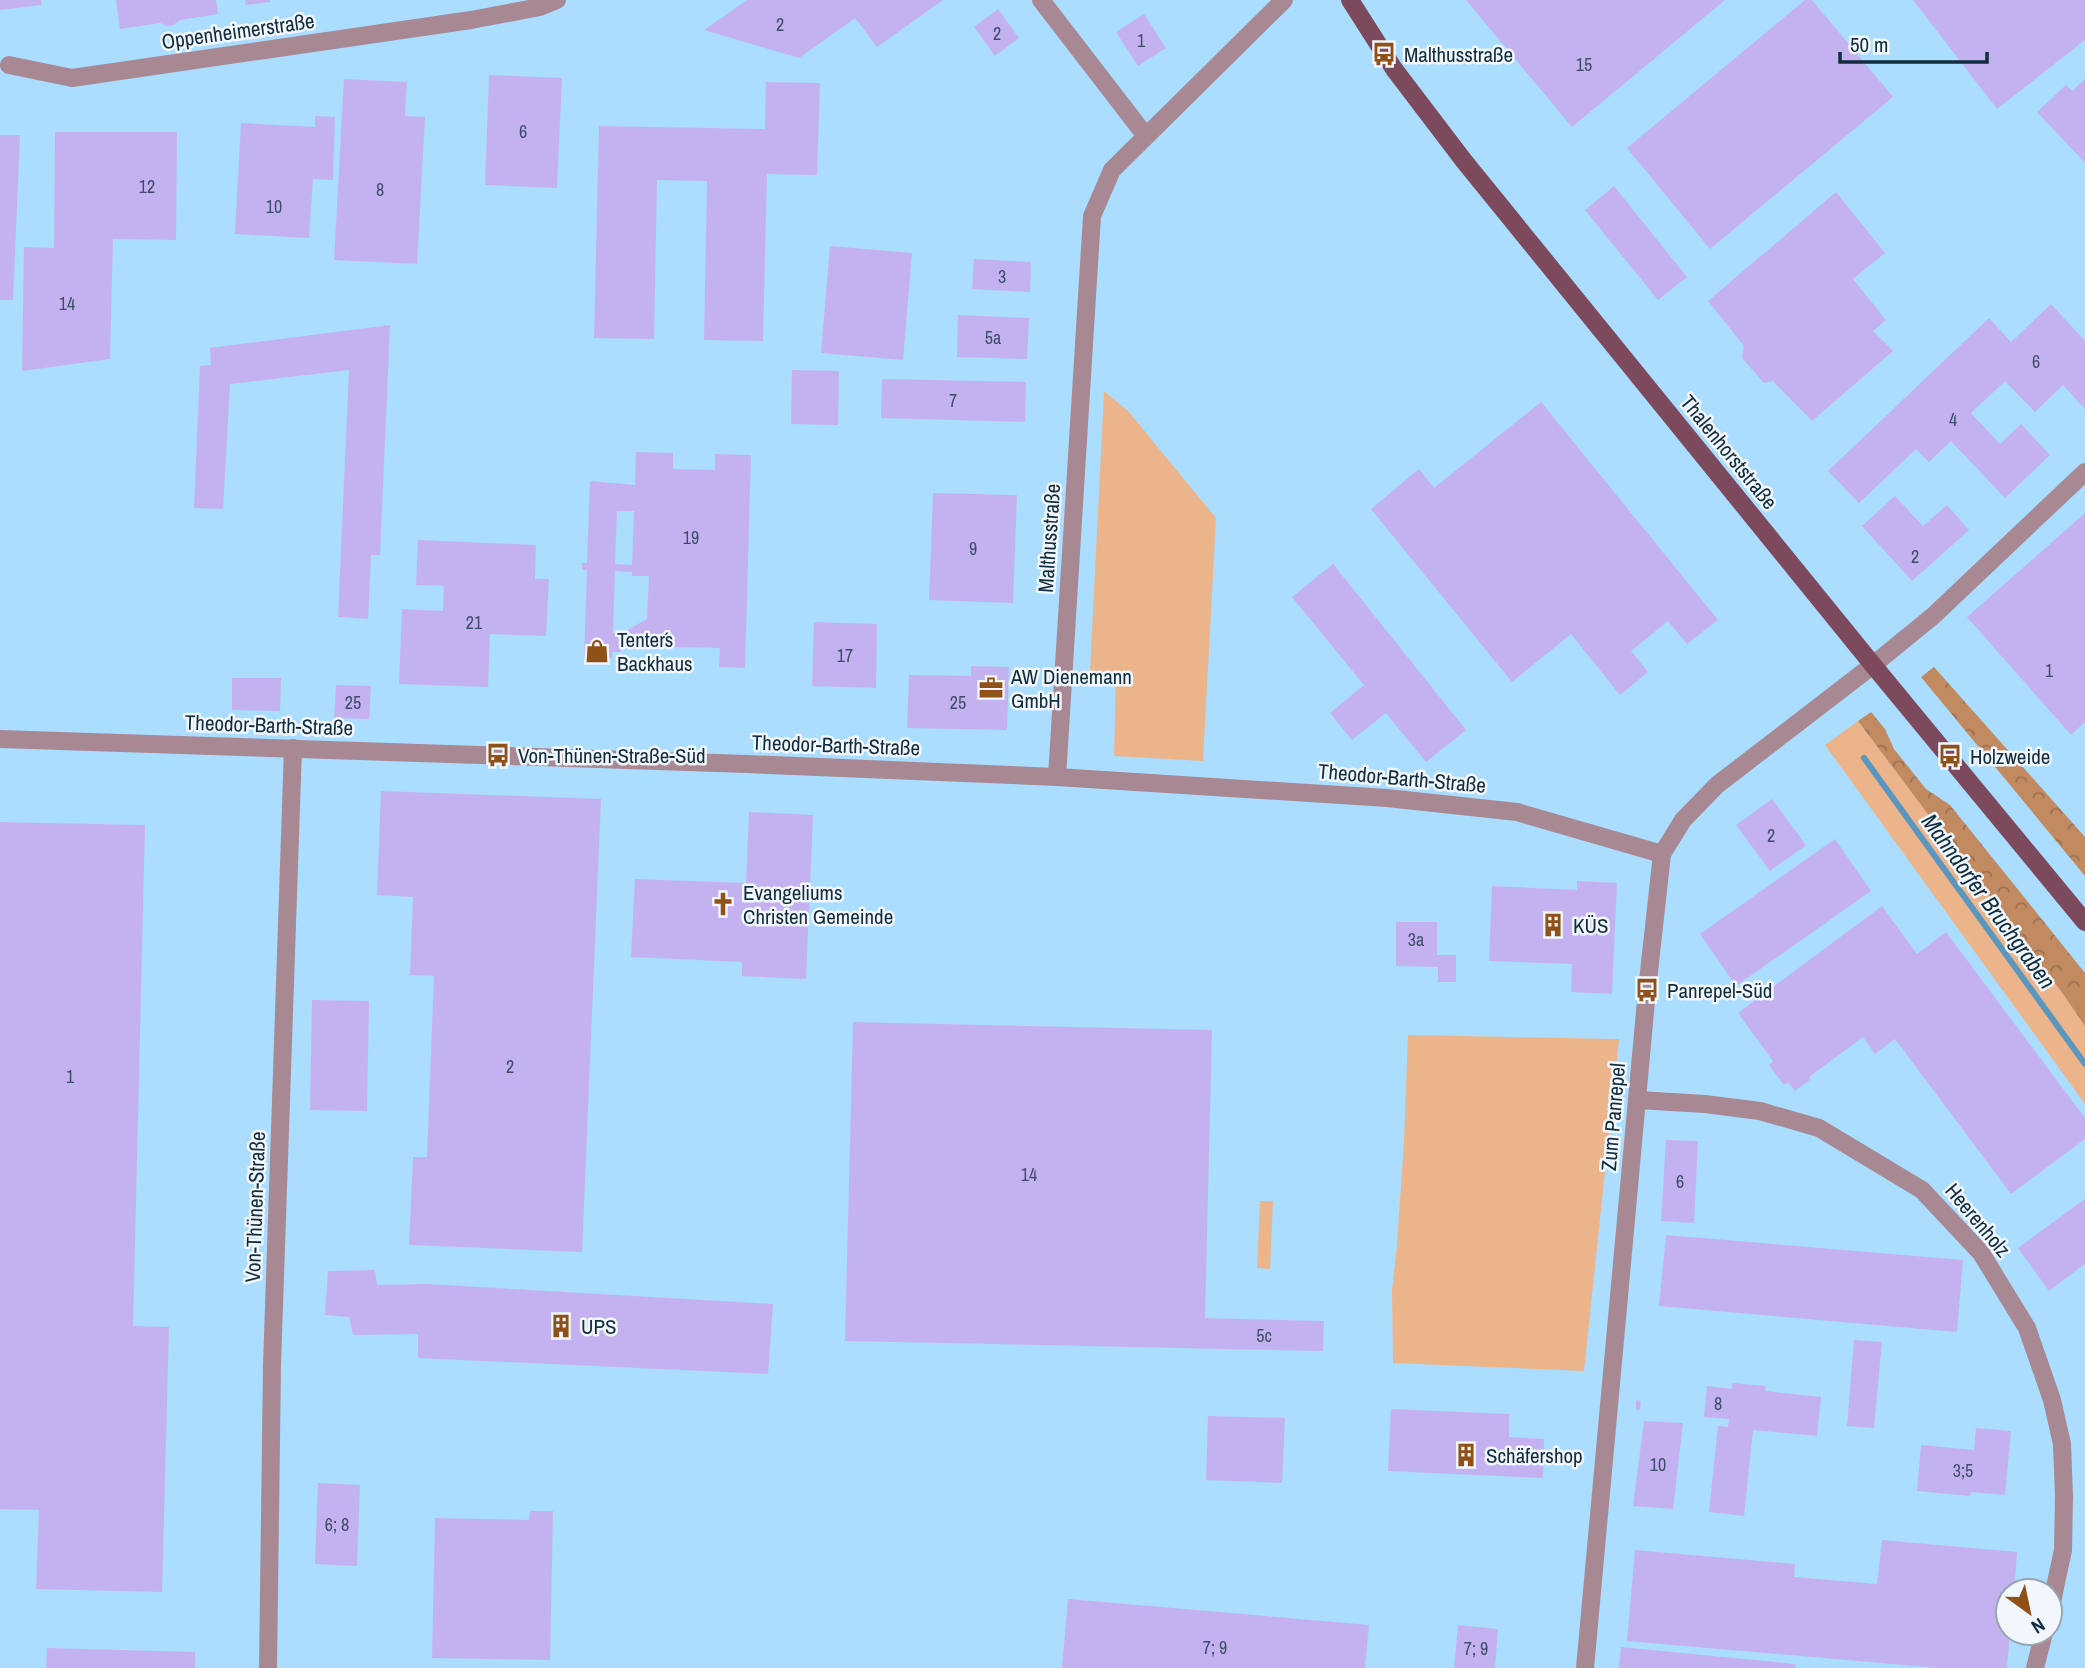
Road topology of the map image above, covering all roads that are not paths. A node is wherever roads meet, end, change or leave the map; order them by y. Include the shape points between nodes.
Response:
1 (557, 0) edge
2 (1041, 0) edge
3 (1284, 0) edge
4 (1350, 0) edge
5 (9, 65) dead end
6 (1145, 135) junction
7 (2085, 472) edge
8 (1873, 665) junction
9 (0, 739) edge
10 (293, 748) junction
11 (1058, 777) junction
12 (1662, 854) junction
13 (2085, 922) edge
14 (1638, 1100) junction
15 (2057, 1577) edge
16 (2040, 1647) edge
17 (268, 1668) edge
18 (1585, 1668) edge
19 (2035, 1668) edge

1 - 5 street, Oppenheimerstraße via 471,20 72,78
2 - 6 street
3 - 6 street, Malthusstraße
4 - 8 main road, Thalenhorststraße via 1394,69 1464,161
6 - 11 street, Malthusstraße via 1112,170 1092,216
7 - 8 street via 1933,616
8 - 12 street, Zum Panrepel via 1717,785 1683,820
8 - 13 main road, Thalenhorststraße
9 - 10 street, Theodor-Barth-Straße
10 - 11 street, Theodor-Barth-Straße
10 - 17 street, Von-Thünen-Straße via 272,1365
11 - 12 street, Theodor-Barth-Straße via 1387,798 1517,812
12 - 14 street, Zum Panrepel
14 - 15 street, Heerenholz via 1760,1111 1819,1128 1922,1190 1981,1253 2027,1328 2052,1400 2062,1444 2064,1496
14 - 18 street, Zum Panrepel
16 - 19 street

